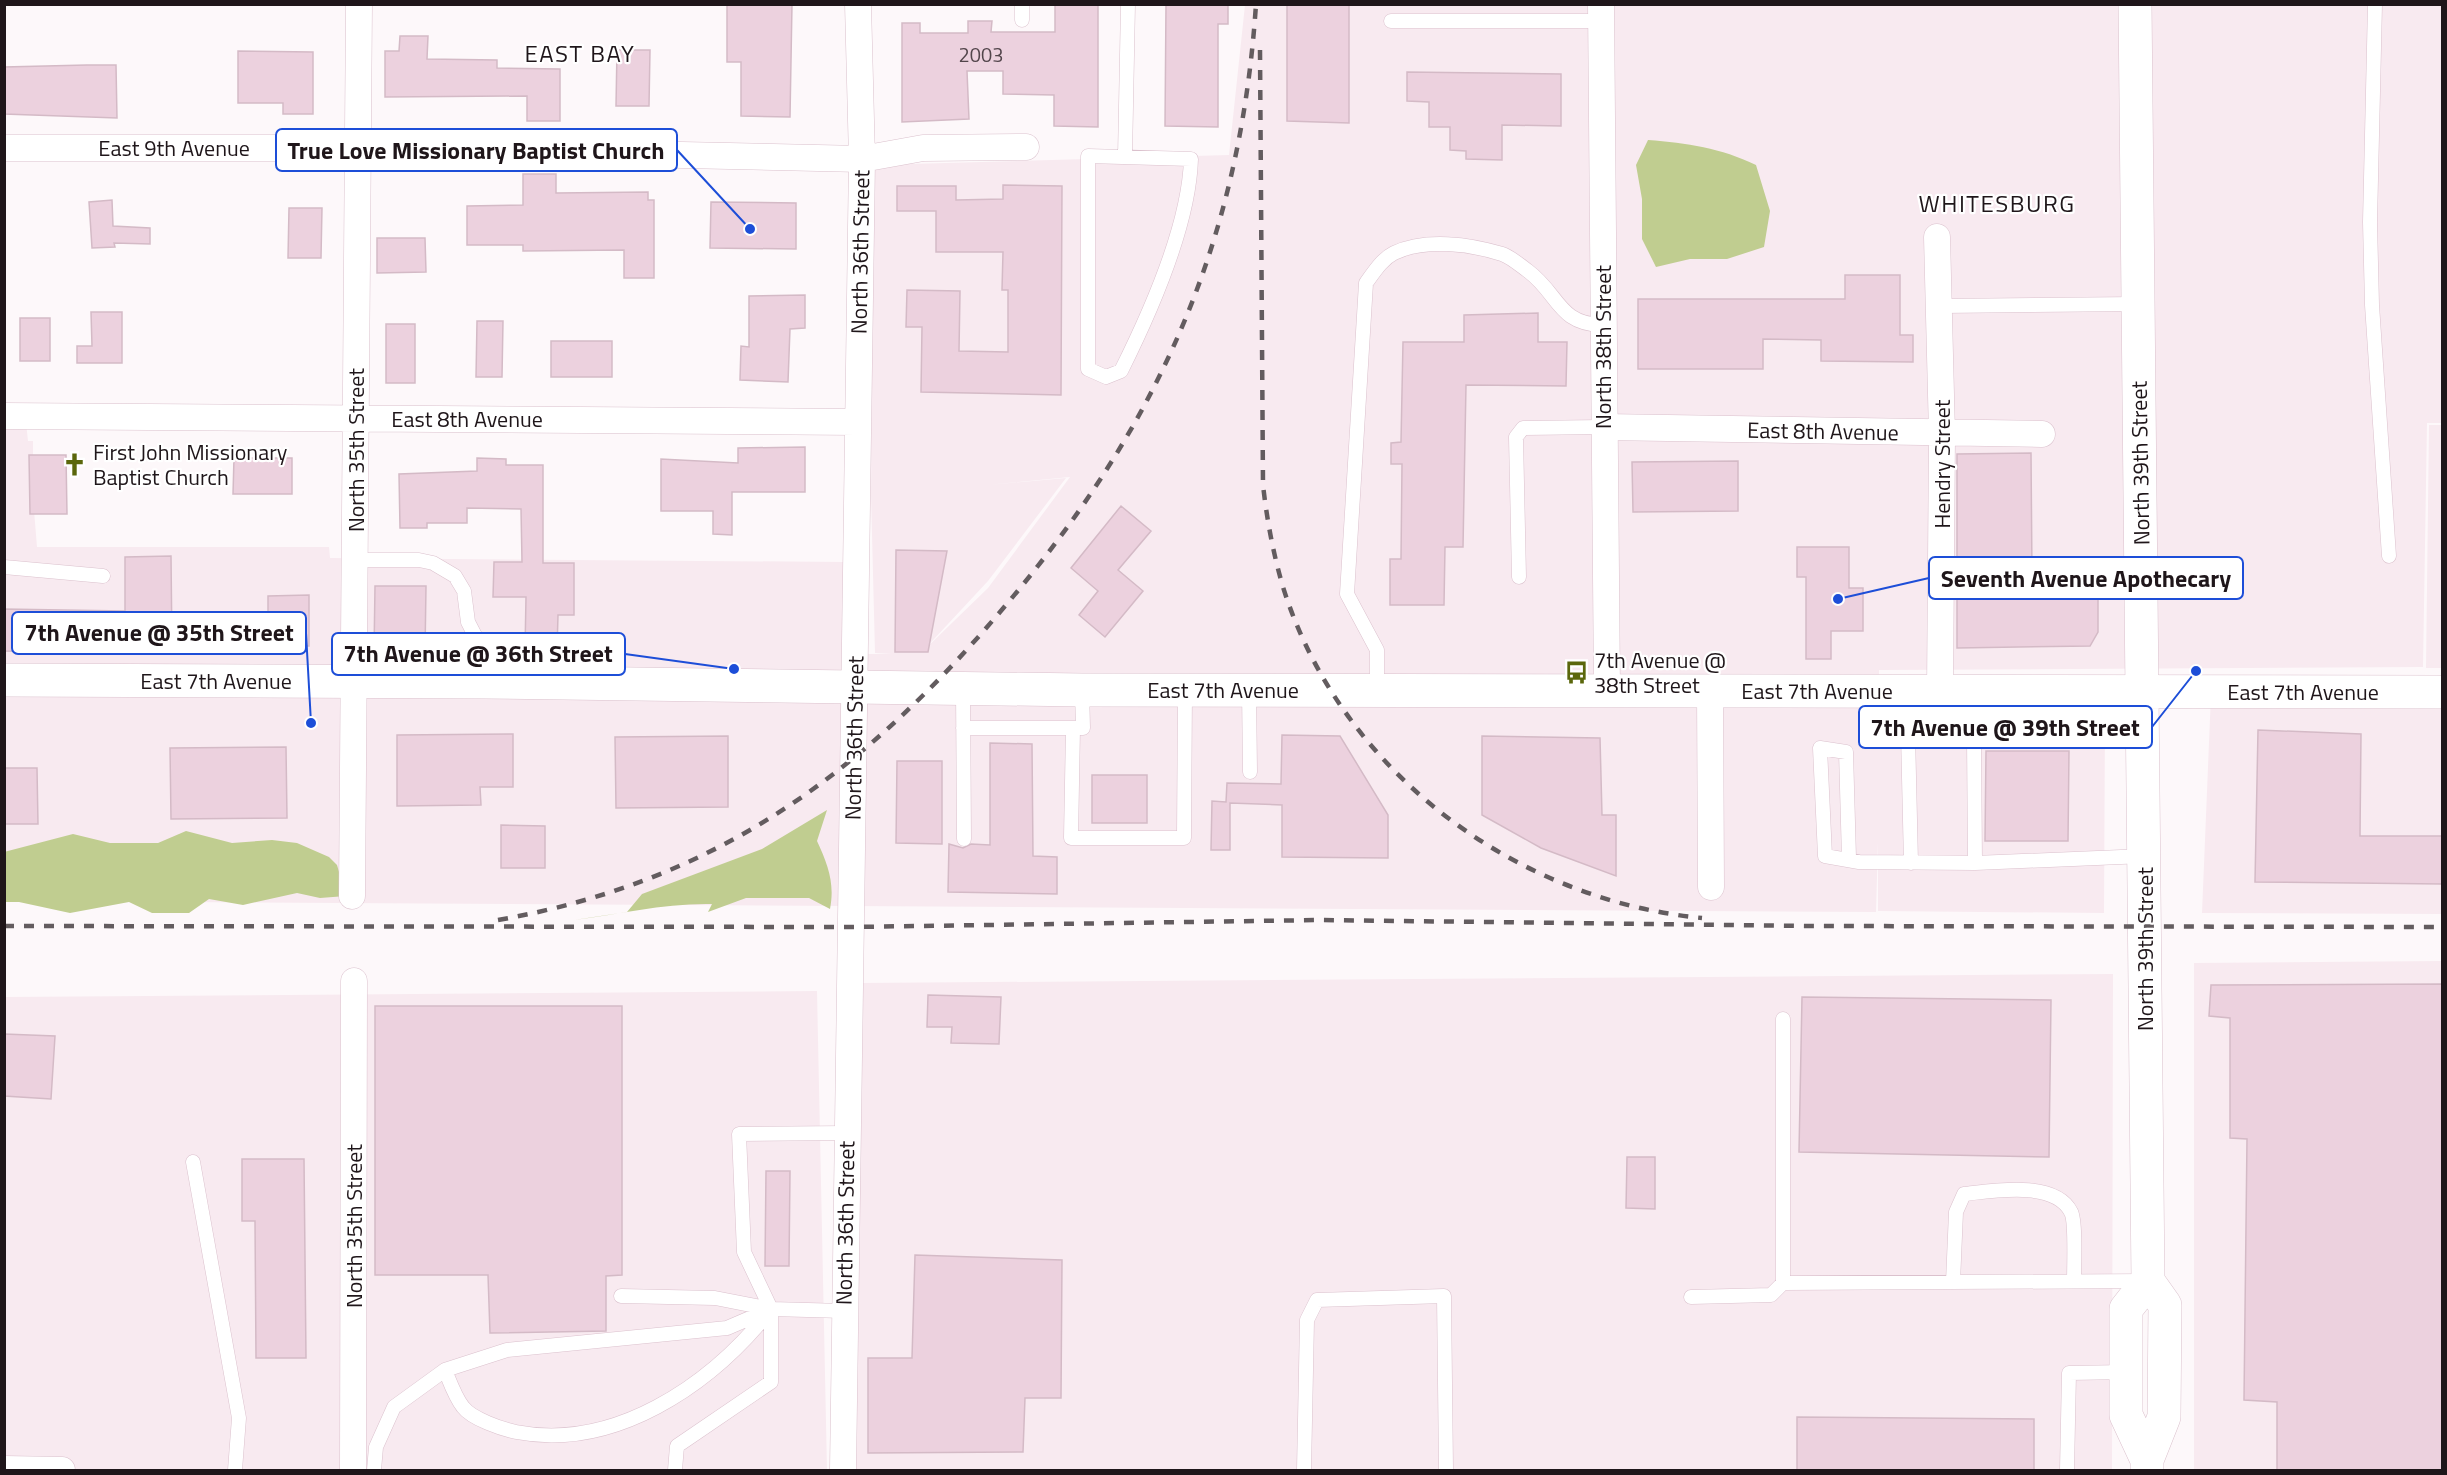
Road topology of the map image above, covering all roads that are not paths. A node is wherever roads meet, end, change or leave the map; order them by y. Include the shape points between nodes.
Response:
1 (359, 4) edge
2 (858, 4) edge
3 (1022, 4) edge
4 (1128, 4) edge
5 (2135, 4) edge
6 (2375, 4) edge
7 (1601, 13) edge
8 (1022, 20) dead end
9 (1391, 21) dead end
10 (1026, 147) dead end
11 (4, 148) edge
12 (358, 148) junction
13 (1125, 157) junction
14 (862, 159) junction
15 (1937, 237) dead end
16 (2138, 304) junction
17 (1941, 306) junction
18 (1602, 325) junction
19 (4, 416) edge
20 (357, 419) junction
21 (857, 422) junction
22 (1603, 427) junction
23 (1942, 434) junction
24 (2042, 434) dead end
25 (2389, 556) dead end
26 (356, 560) junction
27 (4, 567) edge
28 (103, 576) dead end
29 (1519, 577) dead end
30 (4, 680) edge
31 (355, 682) junction
32 (484, 682) junction
33 (854, 687) junction
34 (963, 688) junction
35 (1185, 689) junction
36 (1249, 689) junction
37 (1082, 690) junction
38 (1377, 690) junction
39 (1607, 690) junction
40 (1710, 690) junction
41 (1907, 691) junction
42 (1940, 691) junction
43 (1979, 691) junction
44 (2031, 691) junction
45 (2142, 692) junction
46 (2442, 692) edge
47 (963, 728) junction
48 (1073, 728) junction
49 (1974, 738) junction
50 (1250, 772) dead end
51 (964, 839) dead end
52 (2145, 856) junction
53 (1849, 858) junction
54 (1911, 863) junction
55 (1975, 863) junction
56 (1711, 887) dead end
57 (352, 896) dead end
58 (354, 981) dead end
59 (1783, 1019) dead end
60 (846, 1133) junction
61 (194, 1162) dead end
62 (2074, 1281) junction
63 (2148, 1281) junction
64 (1783, 1282) junction
65 (1953, 1282) junction
66 (621, 1296) dead end
67 (1691, 1297) dead end
68 (771, 1309) junction
69 (844, 1311) junction
70 (445, 1370) junction
71 (2126, 1372) junction
72 (2147, 1466) edge
73 (4, 1470) edge
74 (62, 1470) edge
75 (235, 1470) edge
76 (353, 1470) edge
77 (374, 1470) edge
78 (675, 1470) edge
79 (843, 1470) edge
80 (1304, 1470) edge
81 (1446, 1470) edge
82 (2067, 1470) edge

1 - 12 street, North 35th Street
2 - 14 street, North 36th Street
3 - 8 lane
4 - 13 lane
5 - 16 street, North 39th Street
6 - 25 lane via 2372,305
7 - 9 lane
7 - 18 street, North 38th Street
10 - 14 street, East 9th Avenue via 923,148
11 - 12 street, East 9th Avenue
12 - 14 street, East 9th Avenue
12 - 20 street, North 35th Street
13 - 13 lane via 1088,156 1088,369 1106,377 1121,371 1134,345 1164,272 1190,186 1191,159
14 - 21 street, North 36th Street
15 - 17 street, Hendry Street
16 - 17 lane
16 - 45 street, North 39th Street
17 - 23 street, Hendry Street
18 - 22 street, North 38th Street
18 - 38 lane via 1572,319 1531,273 1503,255 1454,244 1412,246 1392,254 1366,283 1347,594 1377,650
19 - 20 street, East 8th Avenue
20 - 21 street, East 8th Avenue
20 - 26 street, North 35th Street
21 - 33 street, North 36th Street
22 - 23 street, East 8th Avenue
22 - 29 lane via 1523,428 1516,437
22 - 39 street, North 38th Street
23 - 24 street, East 8th Avenue
23 - 42 street, Hendry Street
26 - 31 street, North 35th Street
26 - 32 lane via 419,560 456,576 464,591 468,622 484,653
27 - 28 lane
30 - 31 street, East 7th Avenue
31 - 32 street, East 7th Avenue
31 - 57 street, North 35th Street
32 - 33 street, East 7th Avenue
33 - 34 street, East 7th Avenue
33 - 60 street, North 36th Street
34 - 37 street, East 7th Avenue
34 - 47 lane
35 - 36 street, East 7th Avenue
35 - 37 street, East 7th Avenue
35 - 48 lane via 1184,838 1071,838
36 - 38 street, East 7th Avenue
36 - 50 lane
37 - 48 lane via 1083,728
38 - 39 street, East 7th Avenue
39 - 40 street, East 7th Avenue
40 - 41 street, East 7th Avenue
40 - 56 street
41 - 42 street, East 7th Avenue
41 - 54 lane
42 - 43 street, East 7th Avenue
43 - 44 street, East 7th Avenue
43 - 49 lane
44 - 45 street, East 7th Avenue
44 - 49 lane via 2031,737
45 - 46 street, East 7th Avenue
45 - 52 street, North 39th Street
47 - 48 lane
47 - 51 lane
49 - 55 lane
52 - 55 lane
52 - 63 street, North 39th Street
53 - 53 lane via 1846,752 1820,748 1825,856
53 - 54 lane via 1859,862
54 - 55 lane
58 - 76 street, North 35th Street
59 - 64 lane
60 - 68 lane via 739,1134 744,1252
60 - 69 street, North 36th Street
61 - 75 lane via 239,1418
62 - 63 lane
62 - 65 lane
62 - 65 lane via 2072,1213 2059,1197 2018,1188 1964,1194 1956,1212
63 - 71 street via 2126,1309
63 - 72 street via 2165,1305 2164,1417
64 - 65 lane
64 - 67 lane via 1771,1295
66 - 68 lane via 715,1298
68 - 69 lane
68 - 70 lane via 728,1328 507,1350
68 - 70 lane via 742,1344 671,1399 622,1424 586,1432 532,1435 498,1428 463,1409
68 - 78 lane via 771,1382 677,1446
69 - 79 street, North 36th Street
70 - 77 lane via 394,1407 376,1447
71 - 72 street via 2126,1415
71 - 82 lane via 2069,1373
73 - 74 street
80 - 81 lane via 1307,1320 1317,1300 1444,1296

